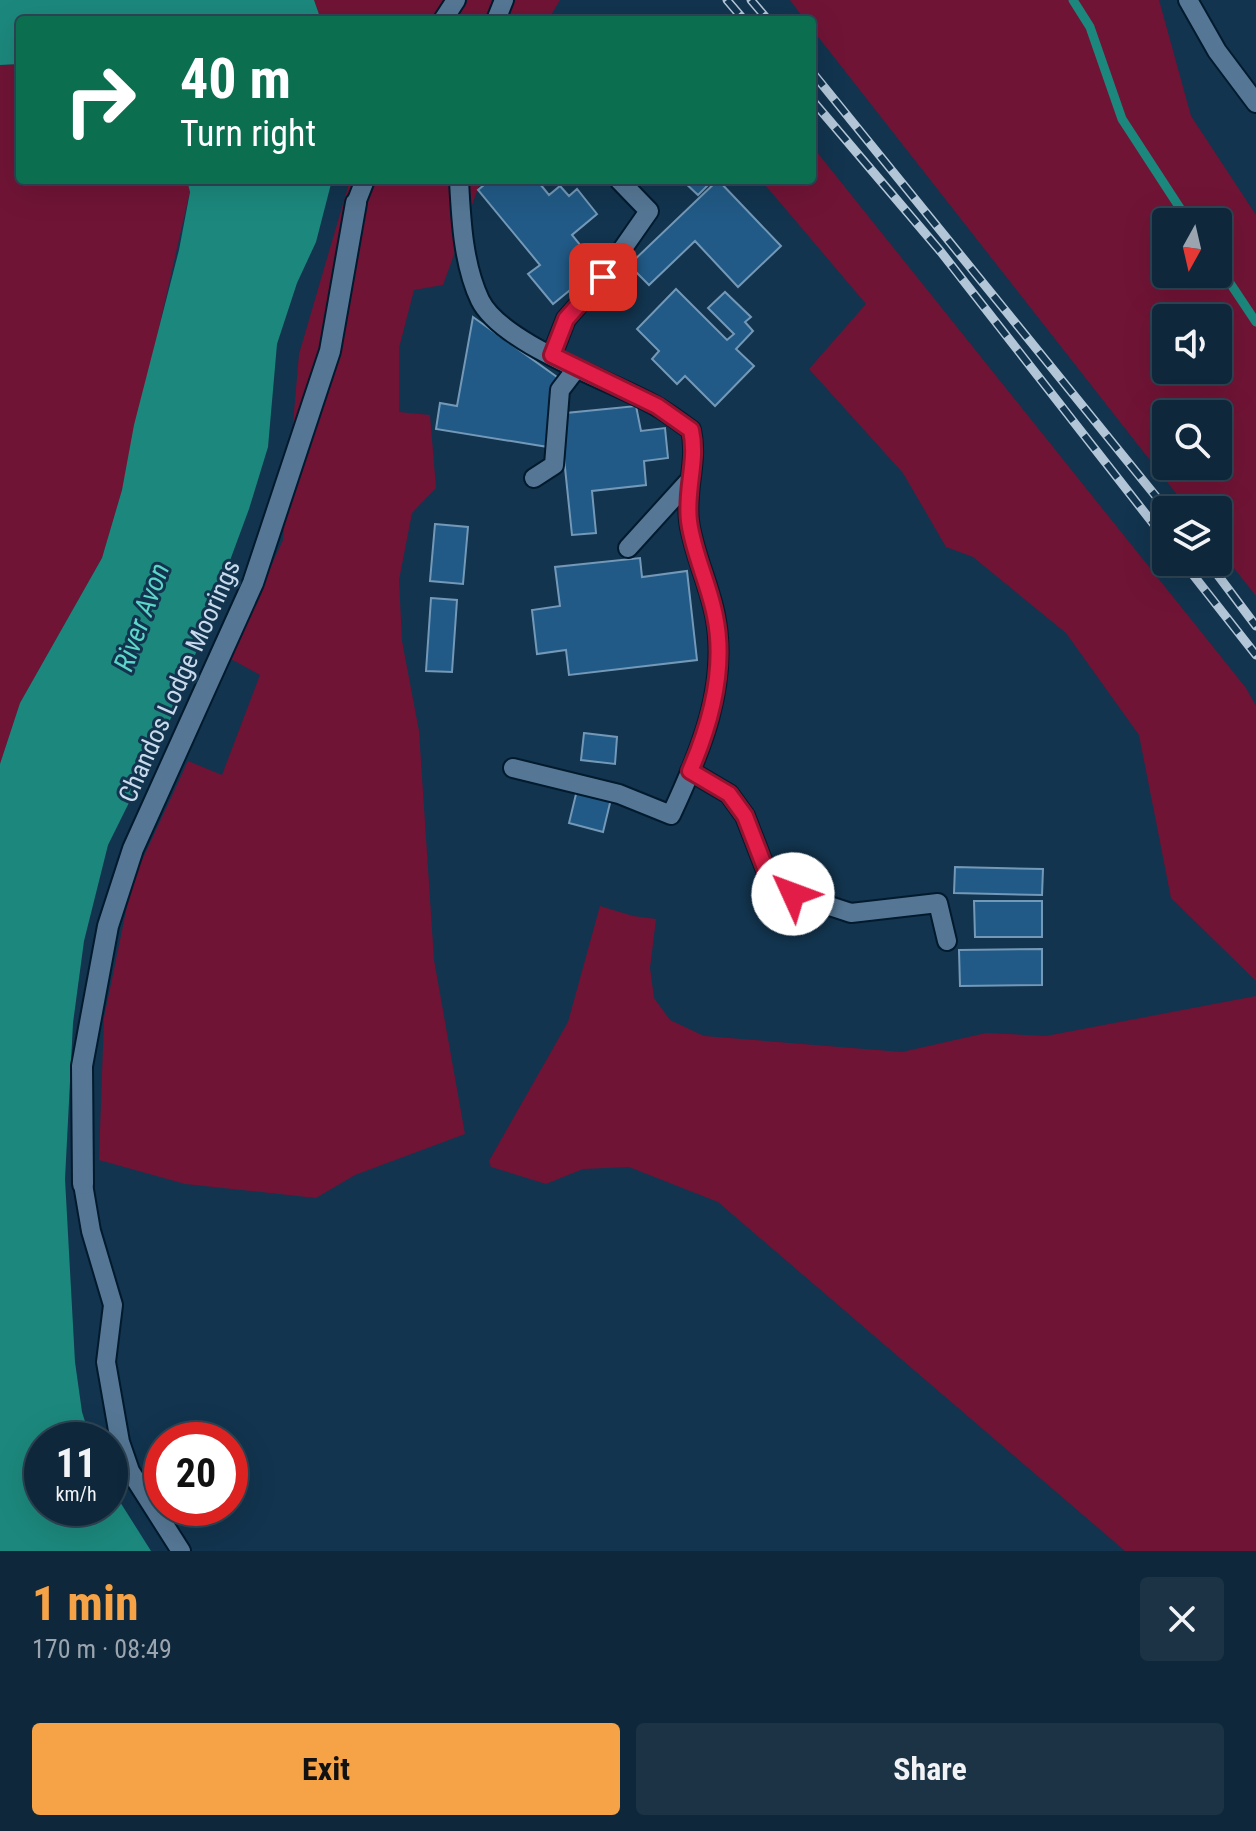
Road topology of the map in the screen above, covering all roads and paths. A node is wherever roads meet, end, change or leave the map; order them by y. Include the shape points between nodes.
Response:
1 (1188, 0) edge
2 (1256, 103) edge
3 (363, 184) edge
4 (459, 184) edge
5 (623, 184) edge
6 (356, 203) joint
7 (552, 355) junction
8 (576, 369) junction
9 (534, 478) dead end
10 (687, 483) junction
11 (628, 548) dead end
12 (513, 768) dead end
13 (690, 771) junction
14 (947, 941) dead end
15 (83, 1184) joint
16 (181, 1551) edge

1 - 2 lane
3 - 6 lane
4 - 7 lane via 469,267 481,302 499,322
5 - 7 lane via 649,211 566,319
6 - 15 street, Chandos Lodge Moorings via 330,351 253,583 133,849 108,926 82,1066
7 - 8 lane
8 - 9 lane via 560,390 554,465
8 - 10 lane via 657,406 691,430 696,452
10 - 11 lane
10 - 13 lane via 689,523 716,617 720,669 704,739
12 - 13 lane via 619,794 671,815
13 - 14 lane via 729,794 745,816 767,873 793,894 851,913 938,903
15 - 16 lane via 113,1305 106,1362 120,1442 130,1471

